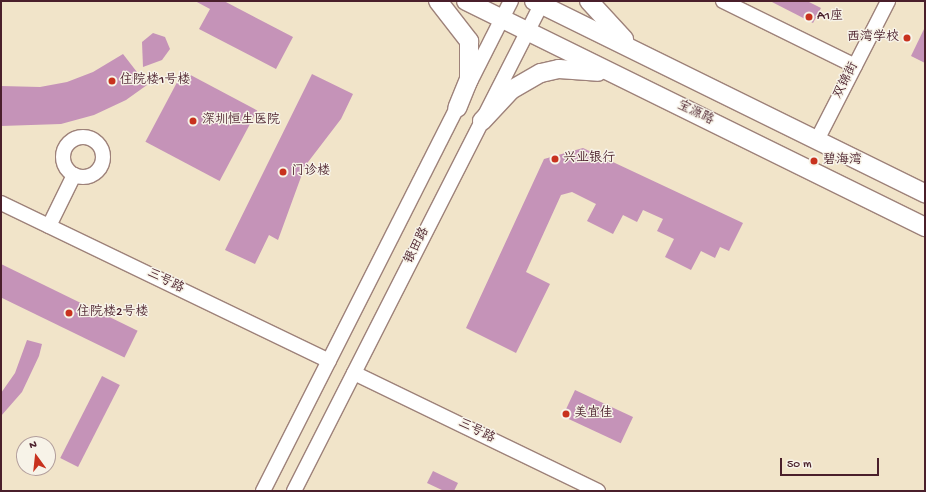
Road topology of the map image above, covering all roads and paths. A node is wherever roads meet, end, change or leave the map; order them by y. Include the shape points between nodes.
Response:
1 (438, 1) edge
2 (466, 1) edge
3 (511, 1) edge
4 (589, 1) edge
5 (723, 1) edge
6 (888, 1) edge
7 (539, 2) edge
8 (502, 19) junction
9 (527, 32) junction
10 (638, 52) junction
11 (855, 66) junction
12 (617, 76) junction
13 (457, 108) junction
14 (482, 121) junction
15 (817, 140) junction
16 (74, 175) dead end
17 (925, 193) edge
18 (1, 203) edge
19 (49, 226) junction
20 (925, 227) edge
21 (329, 361) junction
22 (354, 373) junction
23 (263, 491) edge
24 (294, 491) edge
25 (598, 491) edge

1 - 13 main road via 469,41 469,79
2 - 8 main road, 宝源路
3 - 8 street
4 - 10 main road
5 - 11 street
6 - 11 street, 双锦街
7 - 9 street, 银田路
7 - 10 main road
8 - 9 main road, 宝源路
8 - 13 street
9 - 12 main road, 宝源路
9 - 14 street, 银田路
10 - 15 main road
11 - 15 street, 双锦街
12 - 14 main road via 581,69 541,73 511,90
12 - 20 main road, 宝源路
13 - 21 street
14 - 22 street, 银田路
15 - 17 main road
16 - 19 street
18 - 19 street, 三号路
19 - 21 street, 三号路
21 - 23 street
22 - 24 street, 银田路
22 - 25 street, 三号路

